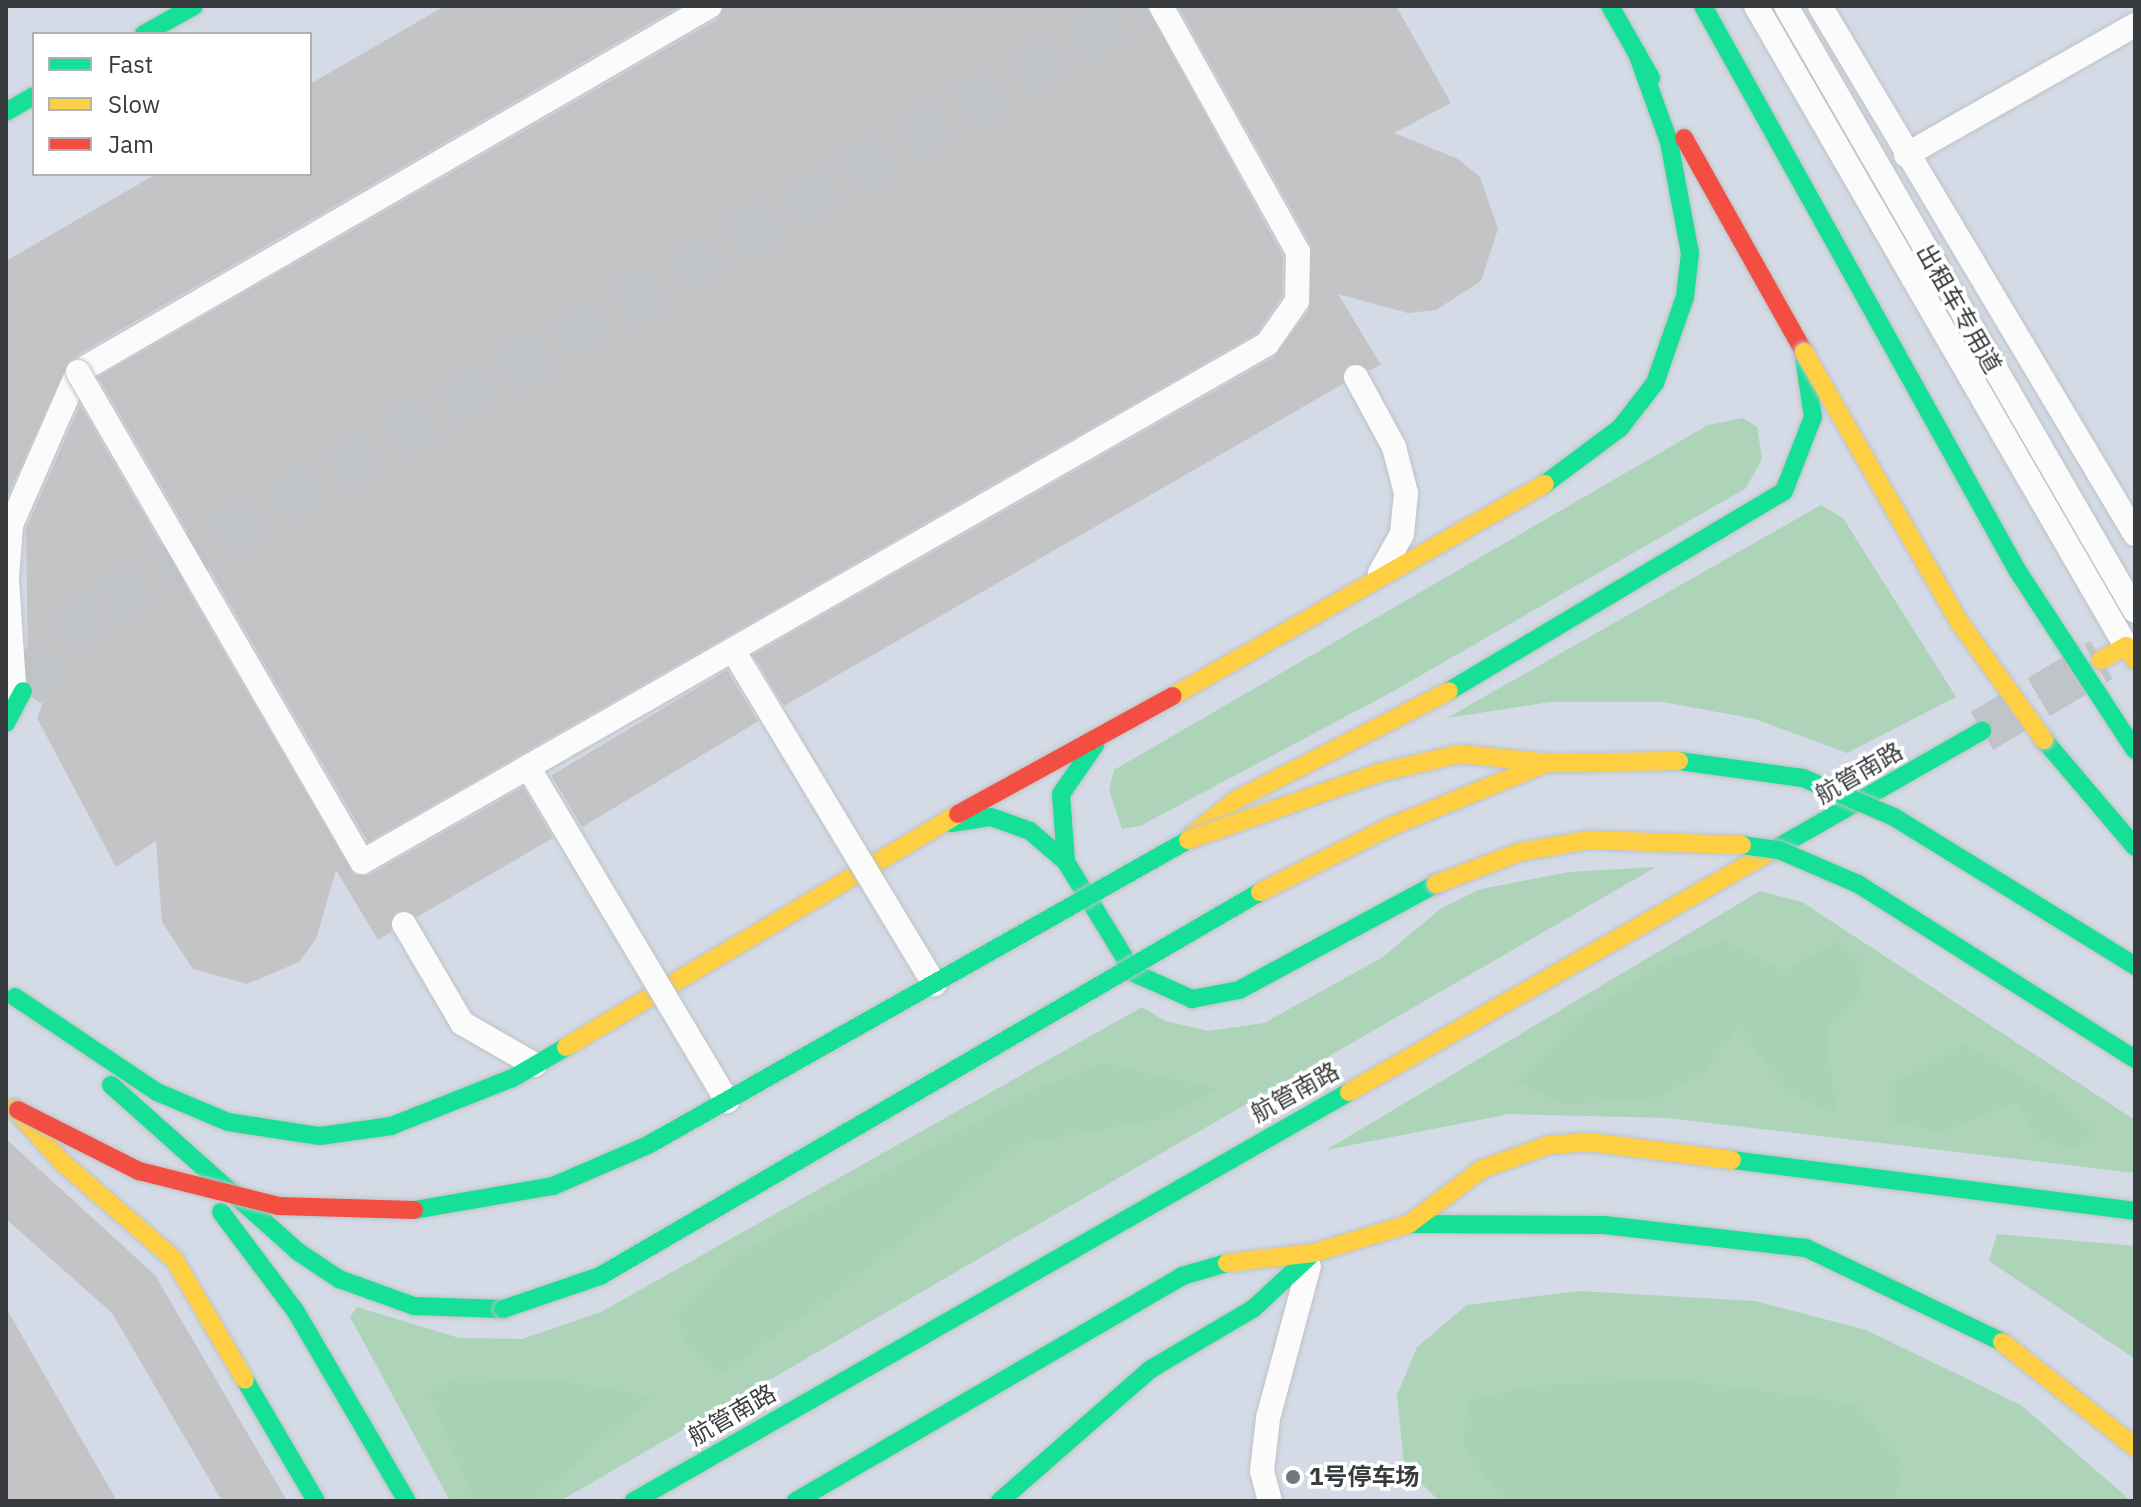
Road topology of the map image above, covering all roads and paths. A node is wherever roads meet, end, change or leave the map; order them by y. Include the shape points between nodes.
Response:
1 (194, 6) edge
2 (710, 6) edge
3 (1161, 6) edge
4 (1610, 6) edge
5 (1703, 6) edge
6 (1756, 6) edge
7 (1786, 6) edge
8 (1820, 6) edge
9 (2135, 25) edge
10 (148, 32) edge
11 (1637, 53) junction
12 (32, 97) edge
13 (6, 112) edge
14 (1906, 155) junction
15 (1804, 352) junction
16 (78, 372) junction
17 (1356, 377) dead end
18 (2135, 534) edge
19 (1366, 591) junction
20 (2135, 611) edge
21 (734, 652) junction
22 (2131, 653) edge
23 (2101, 660) tunnel mouth
24 (23, 691) tunnel mouth
25 (6, 722) edge
26 (1982, 731) tunnel mouth
27 (1109, 732) junction
28 (2135, 750) edge
29 (1550, 763) junction
30 (528, 767) junction
31 (932, 828) junction
32 (1182, 842) junction
33 (2135, 847) edge
34 (1066, 862) junction
35 (404, 924) dead end
36 (2135, 966) edge
37 (934, 984) junction
38 (11, 993) edge
39 (2135, 1059) edge
40 (535, 1065) junction
41 (727, 1101) junction
42 (12, 1106) edge
43 (145, 1116) junction
44 (2135, 1211) edge
45 (1409, 1224) junction
46 (1313, 1253) junction
47 (2135, 1447) edge
48 (316, 1501) edge
49 (407, 1501) edge
50 (634, 1501) edge
51 (796, 1501) edge
52 (1000, 1501) edge
53 (1270, 1501) edge

1 - 10 street
2 - 16 lane
3 - 21 lane, bridge via 1298,252 1303,277 1287,319 1267,344 1220,377
4 - 11 street
5 - 28 street via 2017,570
6 - 22 lane
7 - 20 lane, 出租车专用道
8 - 14 lane
9 - 14 lane
11 - 15 street
11 - 19 street via 1669,142 1690,253 1685,297 1655,383 1620,428 1574,466
12 - 13 street
14 - 18 lane
15 - 32 street, bridge via 1810,434 1796,473 1766,507 1457,687 1236,800
15 - 33 street, bridge via 1960,623 2044,740
16 - 25 lane via 11,525 7,578 18,677
16 - 30 lane, bridge via 362,862
17 - 19 lane via 1394,447 1406,493 1399,543
19 - 27 street
21 - 30 lane, bridge
21 - 37 lane, bridge
22 - 23 street
24 - 25 street
26 - 50 street, 航管南路
27 - 31 street
27 - 34 street via 1076,765 1061,794
29 - 32 street, bridge via 1496,753 1443,756
29 - 36 street, bridge via 1681,761 1841,791 1968,860
29 - 43 street, bridge via 1387,828 1275,884 1097,981 600,1276 503,1309 414,1306 339,1279 297,1251
30 - 41 lane, bridge
31 - 34 street via 1001,818 1030,831
31 - 40 street
32 - 37 street, bridge
34 - 39 street, bridge via 1134,973 1159,990 1192,999 1239,990 1436,884 1520,852 1589,840 1710,840 1779,850 1858,884
35 - 40 lane via 462,1023
37 - 41 street, bridge
38 - 40 street via 157,1092 281,1134 391,1126 467,1100
38 - 43 street
41 - 42 street, bridge via 617,1162 553,1186 399,1212 278,1206 199,1190 139,1171
42 - 48 street via 62,1162 174,1259
43 - 49 street via 296,1312
44 - 45 street via 1566,1142 1497,1161
45 - 46 street
45 - 47 street via 1604,1225 1806,1248 1974,1323 2057,1379
46 - 51 street via 1211,1265 1182,1276
46 - 52 street via 1254,1308 1151,1369
46 - 53 lane via 1268,1418 1262,1471

